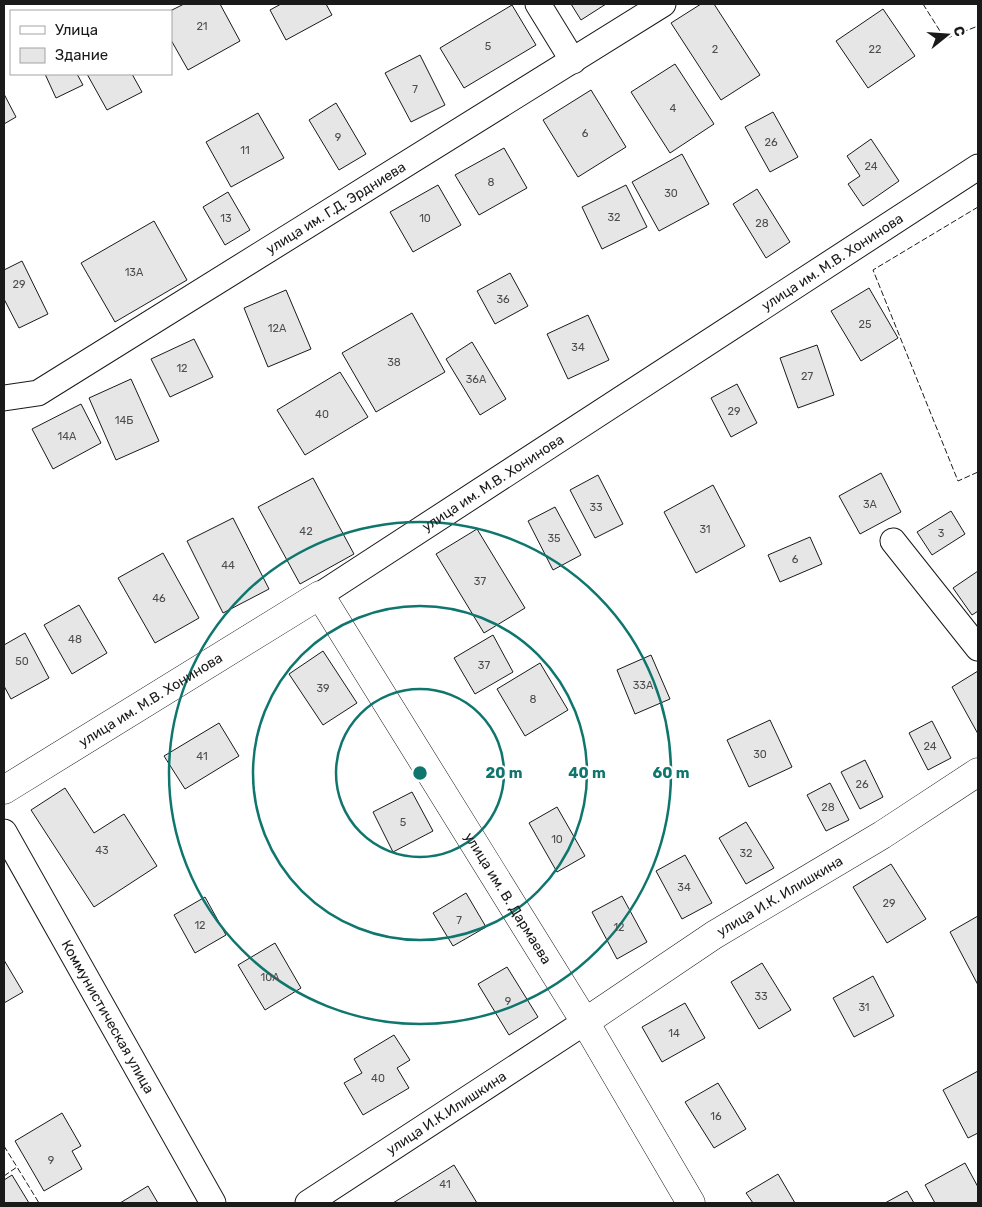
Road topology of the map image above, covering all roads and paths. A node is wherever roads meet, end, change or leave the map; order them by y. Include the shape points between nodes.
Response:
1 (538, 4) edge
2 (663, 4) edge
3 (573, 60) junction
4 (978, 168) edge
5 (4, 398) edge
6 (893, 541) dead end
7 (320, 595) junction
8 (978, 648) edge
9 (978, 772) edge
10 (4, 790) edge
11 (4, 832) edge
12 (585, 1022) junction
13 (213, 1203) edge
14 (308, 1203) edge
15 (691, 1203) edge

1 - 3 street
2 - 3 street, улица им. Г.Д. Эрдниева
3 - 5 street, улица им. Г.Д. Эрдниева via 38,393
4 - 7 street, улица им. М.В. Хонинова
6 - 8 street
7 - 10 street, улица им. М.В. Хонинова
7 - 12 street, улица им. В. Дармаева
9 - 12 street, улица И.К. Илишкина via 882,835 714,935
11 - 13 street, Коммунистическая улица
12 - 14 street, улица И.К.Илишкина
12 - 15 street, улица им. В. Дармаева

